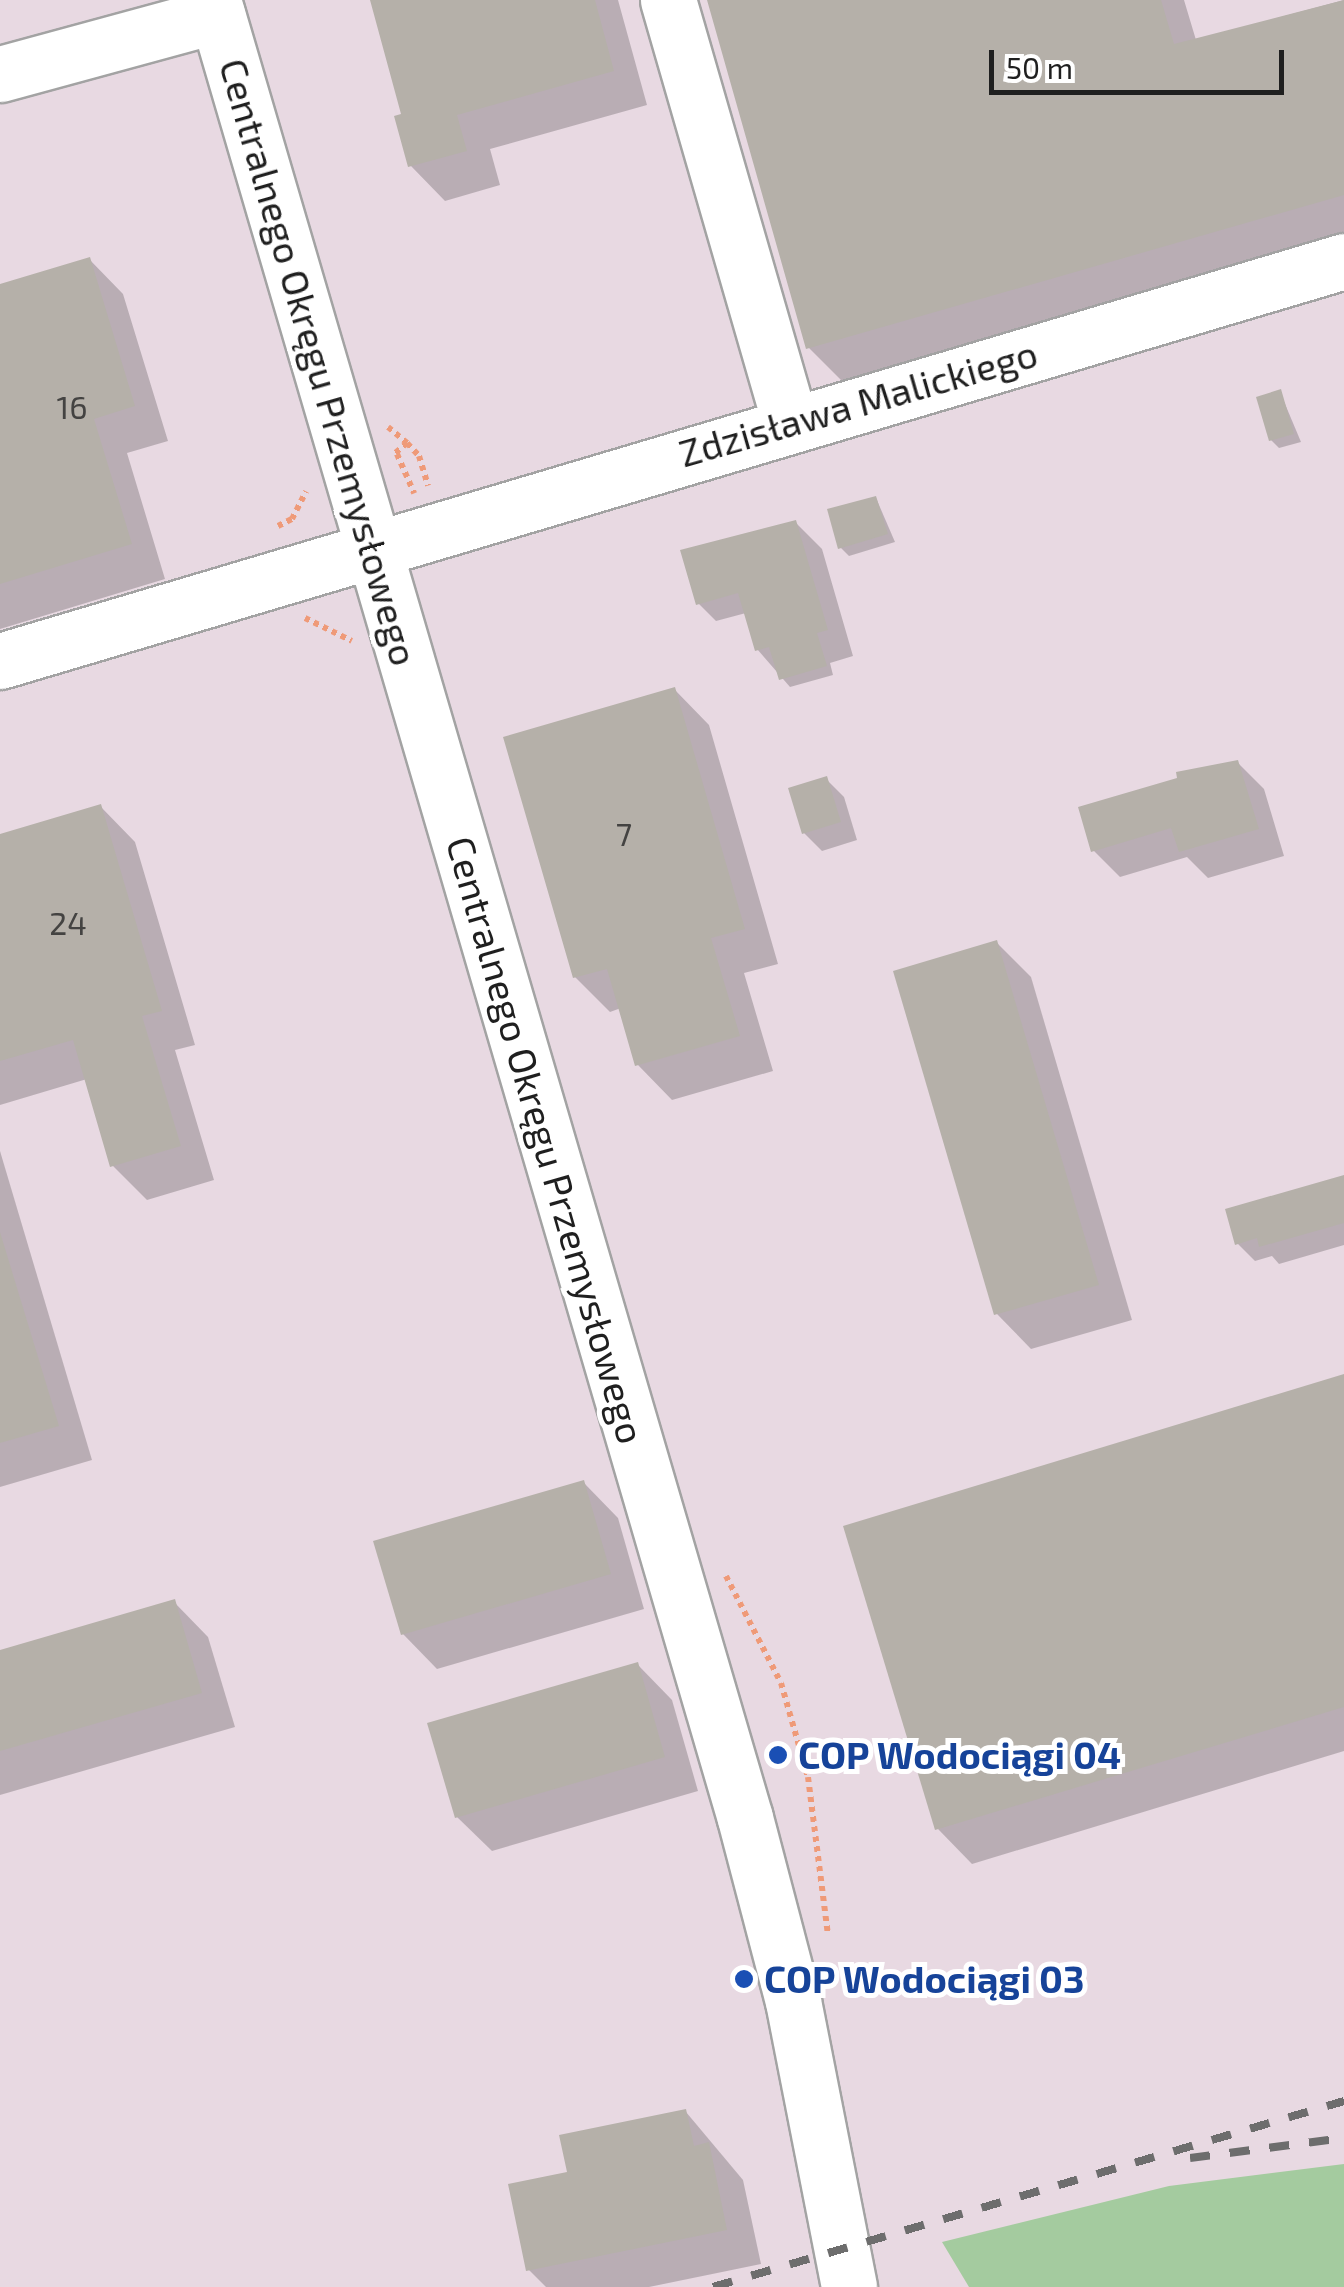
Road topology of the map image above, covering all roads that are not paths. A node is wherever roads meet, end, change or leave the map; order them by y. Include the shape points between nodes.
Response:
1 (668, 0) edge
2 (215, 7) edge
3 (0, 74) edge
4 (1344, 260) edge
5 (790, 423) junction
6 (372, 547) junction
7 (0, 662) edge
8 (849, 2287) edge

1 - 5 street
2 - 3 street
2 - 6 street, Centralnego Okręgu Przemysłowego
4 - 5 street, Zdzisława Malickiego
5 - 6 street, Zdzisława Malickiego
6 - 7 street, Zdzisława Malickiego
6 - 8 street, Centralnego Okręgu Przemysłowego via 745,1818 793,2001

